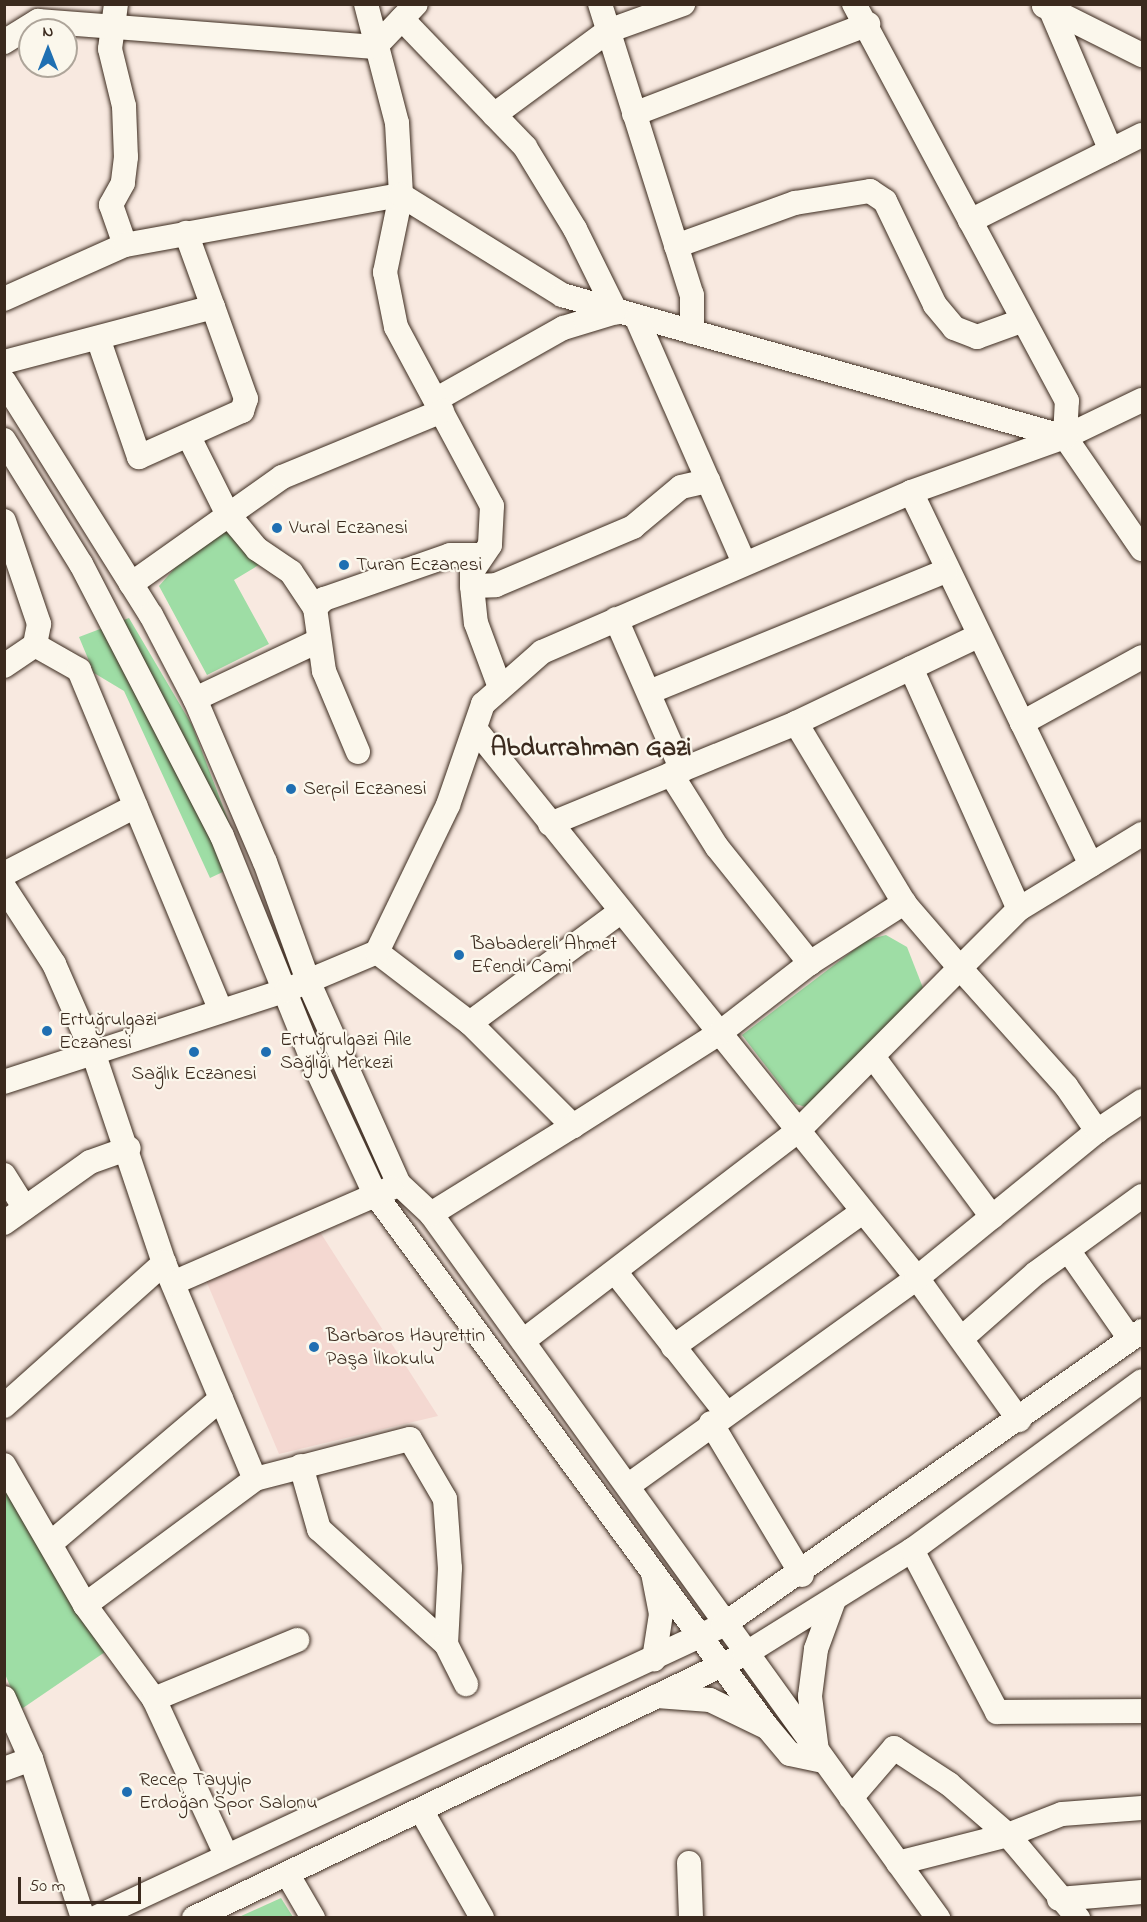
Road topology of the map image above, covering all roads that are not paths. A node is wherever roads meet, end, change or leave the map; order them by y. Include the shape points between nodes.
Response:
1 (366, 4) edge
2 (600, 4) edge
3 (683, 4) edge
4 (1046, 6) edge
5 (409, 12) edge
6 (38, 13) edge
7 (861, 14) edge
8 (116, 15) edge
9 (608, 31) junction
10 (4, 42) edge
11 (375, 46) junction
12 (1143, 55) edge
13 (634, 114) junction
14 (494, 115) junction
15 (1143, 135) edge
16 (1111, 151) junction
17 (401, 195) junction
18 (970, 221) junction
19 (186, 233) junction
20 (125, 245) junction
21 (676, 246) junction
22 (4, 299) edge
23 (213, 307) junction
24 (626, 316) junction
25 (1021, 321) junction
26 (692, 332) junction
27 (98, 338) junction
28 (4, 362) edge
29 (4, 381) edge
30 (1143, 400) edge
31 (439, 405) junction
32 (189, 437) junction
33 (1065, 437) junction
34 (4, 440) edge
35 (708, 481) junction
36 (911, 492) junction
37 (227, 513) junction
38 (5, 526) edge
39 (1143, 549) edge
40 (481, 555) junction
41 (744, 563) junction
42 (945, 571) junction
43 (131, 584) junction
44 (472, 586) junction
45 (315, 608) junction
46 (616, 619) junction
47 (978, 636) junction
48 (316, 642) junction
49 (35, 645) junction
50 (1143, 657) edge
51 (4, 666) edge
52 (911, 668) junction
53 (500, 685) junction
54 (649, 692) junction
55 (195, 699) junction
56 (796, 723) junction
57 (1022, 723) junction
58 (476, 730) junction
59 (358, 752) dead end
60 (677, 772) junction
61 (136, 806) junction
62 (550, 824) junction
63 (1143, 834) edge
64 (1091, 865) junction
65 (4, 874) edge
66 (4, 887) edge
67 (904, 903) junction
68 (1019, 909) junction
69 (620, 912) junction
70 (377, 952) junction
71 (810, 963) junction
72 (960, 968) junction
73 (297, 986) junction
74 (221, 1011) junction
75 (470, 1023) junction
76 (722, 1032) junction
77 (94, 1055) junction
78 (874, 1058) junction
79 (4, 1082) edge
80 (1143, 1101) edge
81 (573, 1126) junction
82 (799, 1130) junction
83 (1097, 1131) junction
84 (129, 1148) junction
85 (4, 1175) edge
86 (399, 1184) junction
87 (375, 1194) junction
88 (1142, 1199) edge
89 (25, 1208) junction
90 (861, 1213) junction
91 (431, 1214) junction
92 (992, 1217) junction
93 (4, 1223) edge
94 (1068, 1251) junction
95 (169, 1273) junction
96 (616, 1273) junction
97 (917, 1278) junction
98 (1136, 1335) edge
99 (962, 1338) junction
100 (523, 1341) junction
101 (673, 1347) junction
102 (1143, 1381) edge
103 (221, 1399) junction
104 (4, 1406) edge
105 (718, 1418) junction
106 (1019, 1420) junction
107 (4, 1465) edge
108 (301, 1466) junction
109 (255, 1479) junction
110 (629, 1485) junction
111 (51, 1543) junction
112 (912, 1550) junction
113 (652, 1565) junction
114 (802, 1575) junction
115 (834, 1600) junction
116 (85, 1605) junction
117 (713, 1630) junction
118 (297, 1640) dead end
119 (446, 1644) junction
120 (654, 1659) junction
121 (734, 1659) junction
122 (466, 1684) dead end
123 (654, 1696) junction
124 (4, 1698) edge
125 (154, 1699) junction
126 (1143, 1711) edge
127 (767, 1727) junction
128 (820, 1757) junction
129 (31, 1759) junction
130 (4, 1769) edge
131 (851, 1798) junction
132 (1143, 1808) edge
133 (421, 1810) junction
134 (1008, 1835) junction
135 (226, 1855) junction
136 (689, 1863) dead end
137 (898, 1863) junction
138 (288, 1875) junction
139 (1143, 1892) edge
140 (1059, 1899) junction
141 (83, 1917) edge
142 (96, 1917) edge
143 (194, 1917) edge
144 (313, 1917) edge
145 (482, 1917) edge
146 (691, 1917) edge
147 (938, 1917) edge
148 (1078, 1917) edge

1 - 11 street
2 - 9 street
3 - 9 street
4 - 12 street
4 - 16 street
5 - 11 street
5 - 14 street
6 - 8 street
6 - 10 street
7 - 13 street
7 - 18 street
8 - 11 street
8 - 20 street via 110,49 124,106 126,157 123,183 111,205
9 - 13 street
9 - 14 street
11 - 17 street via 397,123
13 - 21 street
14 - 24 street via 531,156
15 - 16 street
16 - 18 street
17 - 19 street
17 - 24 street via 561,295
17 - 31 street via 385,273 396,327
18 - 25 street
19 - 20 street
19 - 23 street
20 - 22 street
21 - 25 street via 795,203 870,191 885,201 935,305 954,328 977,337
21 - 26 street via 692,295
23 - 27 street
23 - 32 street via 246,399 242,411
24 - 26 street
24 - 31 street via 563,328
24 - 35 street
25 - 33 street via 1067,401
26 - 33 street
27 - 28 street
27 - 32 street via 139,457
29 - 43 street
30 - 33 street
31 - 37 street via 282,477
31 - 40 street via 492,506 492,534
32 - 37 street
33 - 36 street
33 - 39 street
34 - 73 street via 81,564
35 - 41 street
35 - 44 street via 669,495 633,527 496,585
36 - 41 street
36 - 42 street
37 - 43 street
37 - 45 street via 257,549 291,572
38 - 49 street via 39,624
40 - 44 street
40 - 45 street via 450,555 324,599
41 - 46 street
42 - 47 street
42 - 54 street
43 - 55 street
44 - 53 street via 476,623
45 - 48 street
46 - 53 street via 542,652
46 - 54 street
47 - 52 street
47 - 57 street
48 - 55 street
48 - 59 street
49 - 51 street
49 - 61 street via 79,670
50 - 57 street
52 - 56 street
52 - 68 street
53 - 58 street via 483,704
54 - 60 street
55 - 73 street via 265,862
56 - 60 street
56 - 67 street
57 - 64 street
58 - 62 street
58 - 70 street via 448,805
60 - 62 street
60 - 71 street via 717,847
61 - 65 street
61 - 74 street
62 - 69 street
63 - 64 street
64 - 68 street
66 - 77 street via 54,964
67 - 71 street
67 - 72 street
68 - 72 street
69 - 75 street
69 - 76 street
70 - 73 street
70 - 75 street
71 - 76 street
72 - 78 street
72 - 83 street via 1066,1086
73 - 74 street
73 - 86 street
73 - 87 street via 312,1059
74 - 77 street
75 - 81 street
76 - 81 street
76 - 82 street
77 - 79 street
77 - 84 street
78 - 82 street
78 - 92 street
80 - 83 street
81 - 91 street
82 - 90 street
82 - 96 street
83 - 92 street
84 - 89 street via 90,1162
84 - 95 street
85 - 89 street
86 - 87 street
86 - 91 street
87 - 95 street
87 - 113 street
88 - 94 street
89 - 93 street
90 - 97 street
90 - 101 street
91 - 100 street
92 - 97 street
94 - 98 street
94 - 99 street
95 - 103 street
95 - 104 street
96 - 100 street
96 - 101 street
97 - 99 street
97 - 105 street
98 - 106 street
99 - 106 street
100 - 110 street
101 - 105 street
102 - 112 street
103 - 109 street
103 - 111 street
105 - 110 street
105 - 114 street
106 - 114 street
107 - 111 street
108 - 109 street
108 - 119 street via 318,1529
108 - 119 street via 410,1439 445,1499 450,1568
109 - 116 street
110 - 117 street
111 - 116 street
112 - 115 street
112 - 126 street via 997,1712
113 - 117 street
113 - 120 street via 661,1614
114 - 117 street
115 - 121 street
115 - 128 street via 816,1649 810,1696
116 - 125 street
117 - 120 street
117 - 121 street
118 - 125 street
119 - 122 street
120 - 135 street
121 - 123 street
121 - 127 street
121 - 128 street
123 - 127 street via 710,1700
123 - 133 street
124 - 129 street
125 - 135 street
127 - 128 street via 790,1754
128 - 131 street
129 - 130 street
129 - 141 street
131 - 134 street via 894,1748 949,1784
131 - 137 street
132 - 134 street via 1062,1814
133 - 138 street
133 - 145 street
134 - 137 street
134 - 140 street
135 - 142 street
136 - 146 street
137 - 147 street
138 - 143 street
138 - 144 street
139 - 140 street
140 - 148 street

